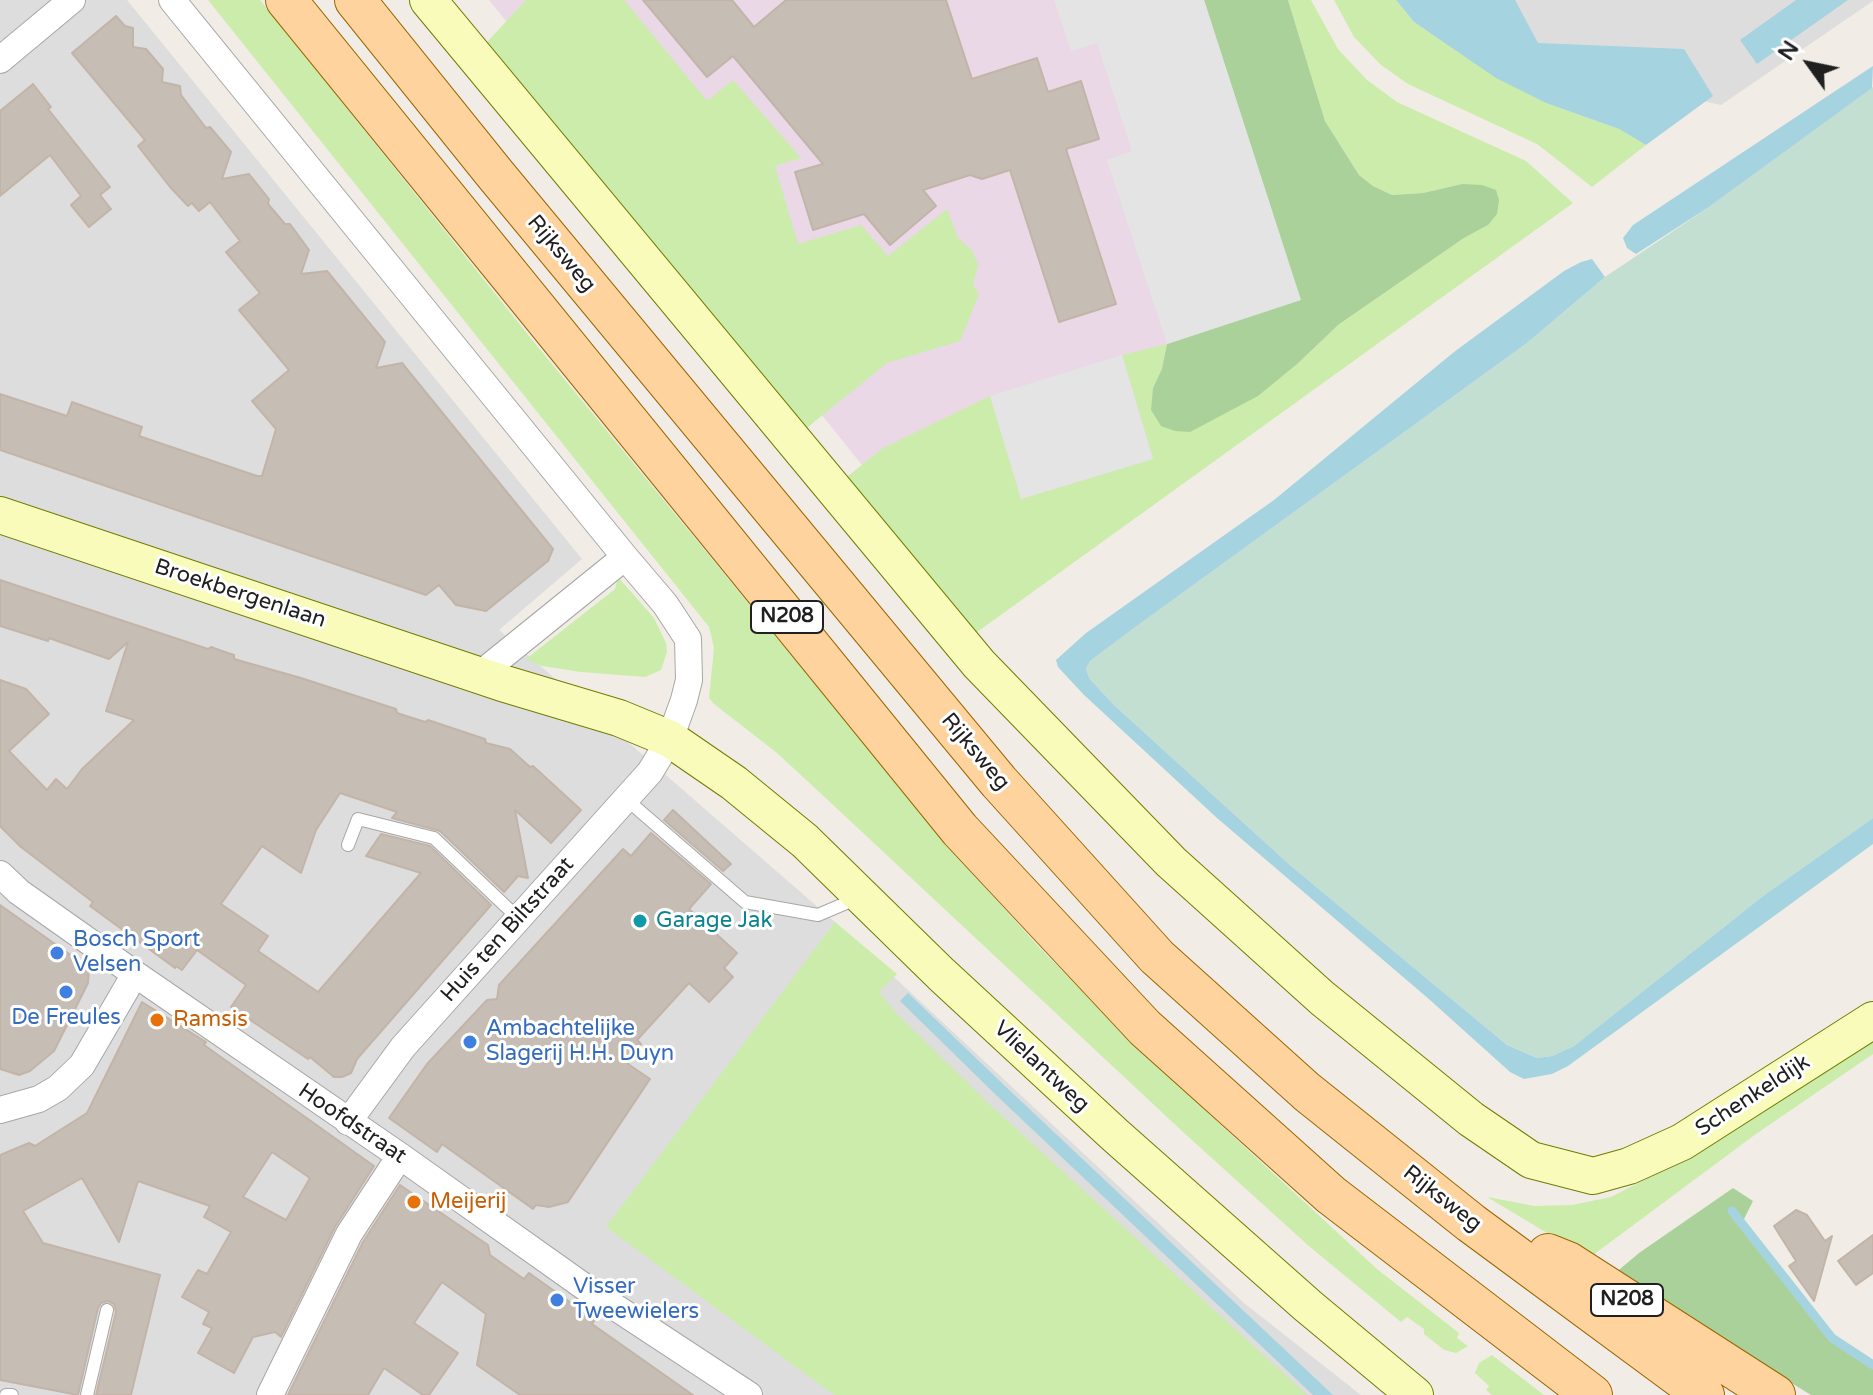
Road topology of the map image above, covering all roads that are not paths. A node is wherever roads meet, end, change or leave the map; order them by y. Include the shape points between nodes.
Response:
1 (72, 0) edge
2 (172, 0) edge
3 (286, 0) edge
4 (355, 0) edge
5 (428, 0) edge
6 (0, 60) edge
7 (0, 515) edge
8 (625, 557) junction
9 (479, 675) junction
10 (670, 739) junction
11 (626, 799) junction
12 (348, 845) dead end
13 (0, 874) edge
14 (861, 896) junction
15 (518, 918) junction
16 (135, 974) junction
17 (1873, 1020) edge
18 (0, 1110) edge
19 (348, 1122) junction
20 (400, 1156) junction
21 (1471, 1223) junction
22 (107, 1310) dead end
23 (6, 1395) edge
24 (12, 1395) edge
25 (87, 1395) edge
26 (270, 1395) edge
27 (749, 1395) edge
28 (1415, 1395) edge
29 (1592, 1395) edge
30 (1704, 1395) edge
31 (1775, 1395) edge

1 - 6 street
2 - 8 street
3 - 29 main road, N208 via 960,830 1123,1005 1331,1195
4 - 21 main road, Rijksweg / N208 via 999,782 1157,957 1307,1092
5 - 17 street, Schenkeldijk via 979,664 1171,862 1322,998 1471,1119 1531,1160 1593,1176 1682,1142
7 - 9 street, Broekbergenlaan
8 - 9 street
8 - 10 street via 688,639 689,680
9 - 10 street, Broekbergenlaan
10 - 11 street, Huis ten Biltstraat
10 - 14 street, Vlielantweg via 758,802
11 - 14 lane via 745,902 818,915
11 - 15 street, Huis ten Biltstraat
12 - 15 lane via 358,819 434,838
13 - 16 street, Hoofdstraat
14 - 28 street, Vlielantweg via 1115,1135
15 - 19 street, Huis ten Biltstraat via 403,1047
16 - 18 street via 82,1065 39,1099
16 - 19 street, Hoofdstraat
19 - 20 street, Hoofdstraat
20 - 26 street via 349,1234
20 - 27 street, Hoofdstraat
21 - 30 main road, Rijksweg / N208
21 - 31 main road, N208 via 1568,1262
22 - 25 lane
23 - 24 lane

